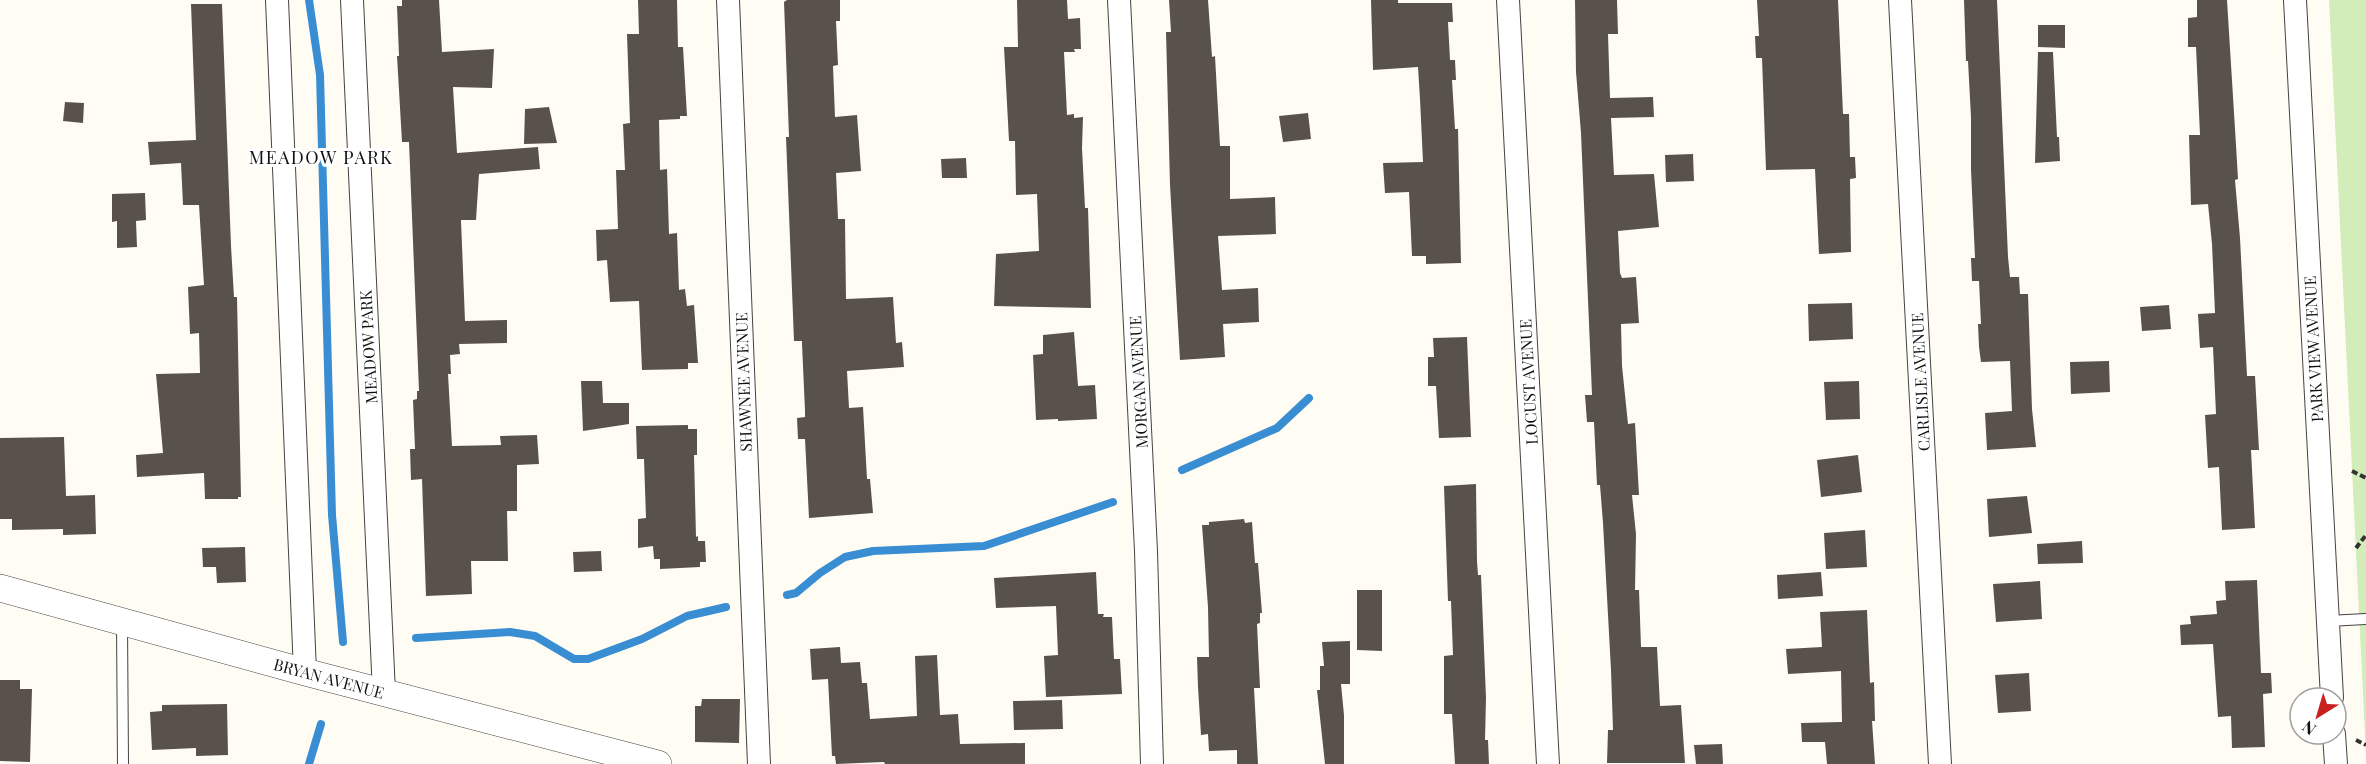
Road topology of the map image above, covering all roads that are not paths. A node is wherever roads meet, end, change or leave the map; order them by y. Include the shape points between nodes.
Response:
1 (277, 0) edge
2 (352, 0) edge
3 (728, 0) edge
4 (1119, 0) edge
5 (1508, 0) edge
6 (1900, 0) edge
7 (2295, 0) edge
8 (0, 588) edge
9 (2366, 619) edge
10 (2328, 621) junction
11 (122, 622) junction
12 (305, 672) junction
13 (2331, 686) edge
14 (384, 693) junction
15 (2335, 746) edge
16 (123, 764) edge
17 (658, 764) edge
18 (759, 764) edge
19 (1152, 764) edge
20 (1548, 764) edge
21 (1940, 764) edge
22 (2336, 764) edge

1 - 12 street
2 - 14 street, MEADOW PARK
3 - 18 street, SHAWNEE AVENUE
4 - 19 street, MORGAN AVENUE via 1146,551
5 - 20 street, LOCUST AVENUE
6 - 21 street, CARLISLE AVENUE
7 - 10 street, PARK VIEW AVENUE
8 - 11 street, BRYAN AVENUE
9 - 10 lane
10 - 13 street, PARK VIEW AVENUE
11 - 12 street, BRYAN AVENUE
11 - 16 lane
12 - 14 street, BRYAN AVENUE
14 - 17 street, BRYAN AVENUE
15 - 22 street

